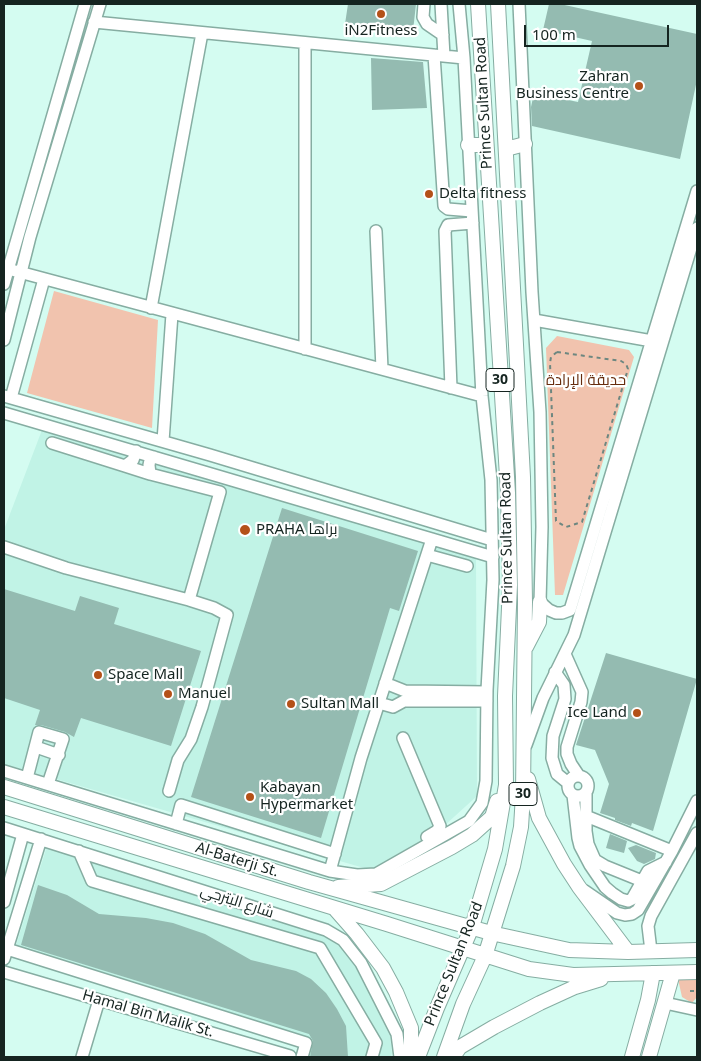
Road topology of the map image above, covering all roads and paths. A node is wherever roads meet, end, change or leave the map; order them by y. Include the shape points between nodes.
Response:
1 (85, 4) edge
2 (100, 4) edge
3 (424, 4) edge
4 (442, 4) edge
5 (459, 4) edge
6 (478, 4) edge
7 (498, 4) edge
8 (519, 4) edge
9 (94, 22) junction
10 (202, 33) junction
11 (443, 35) junction
12 (305, 43) junction
13 (439, 55) junction
14 (464, 58) junction
15 (525, 144) junction
16 (486, 145) junction
17 (468, 146) junction
18 (506, 149) junction
19 (697, 191) edge
20 (472, 217) junction
21 (697, 228) edge
22 (376, 231) dead end
23 (9, 240) edge
24 (8, 270) junction
25 (21, 273) junction
26 (44, 279) junction
27 (4, 284) edge
28 (151, 308) junction
29 (172, 314) junction
30 (534, 320) junction
31 (4, 340) edge
32 (652, 340) junction
33 (305, 349) junction
34 (517, 364) junction
35 (499, 366) junction
36 (382, 369) junction
37 (451, 388) junction
38 (482, 396) junction
39 (8, 397) edge
40 (4, 413) edge
41 (163, 441) junction
42 (52, 443) dead end
43 (136, 451) junction
44 (154, 457) junction
45 (125, 466) junction
46 (150, 474) junction
47 (566, 527) joint
48 (432, 539) junction
49 (492, 540) junction
50 (4, 547) edge
51 (427, 555) junction
52 (493, 557) junction
53 (467, 566) dead end
54 (190, 600) junction
55 (540, 602) junction
56 (524, 650) junction
57 (565, 654) junction
58 (555, 672) junction
59 (385, 683) junction
60 (487, 697) junction
61 (379, 703) junction
62 (403, 738) dead end
63 (36, 747) junction
64 (523, 752) junction
65 (59, 755) junction
66 (506, 756) junction
67 (4, 771) edge
68 (580, 776) junction
69 (27, 778) junction
70 (568, 783) junction
71 (48, 784) junction
72 (4, 787) edge
73 (169, 791) dead end
74 (586, 793) junction
75 (573, 795) junction
76 (697, 801) edge
77 (114, 805) junction
78 (4, 807) edge
79 (586, 816) junction
80 (110, 820) junction
81 (176, 824) junction
82 (4, 828) edge
83 (697, 833) edge
84 (23, 834) junction
85 (41, 839) junction
86 (672, 850) junction
87 (79, 851) junction
88 (335, 854) junction
89 (401, 859) junction
90 (666, 862) junction
91 (330, 871) junction
92 (642, 881) junction
93 (309, 882) junction
94 (579, 887) junction
95 (4, 902) edge
96 (334, 908) junction
97 (299, 921) junction
98 (472, 927) junction
99 (491, 933) junction
100 (277, 935) junction
101 (462, 949) junction
102 (697, 950) edge
103 (651, 951) junction
104 (628, 952) junction
105 (5, 954) edge
106 (485, 956) junction
107 (4, 972) edge
108 (697, 972) edge
109 (625, 973) junction
110 (652, 973) junction
111 (673, 973) junction
112 (690, 991) dead end
113 (697, 991) edge
114 (99, 1000) junction
115 (665, 1003) junction
116 (697, 1010) edge
117 (82, 1057) edge
118 (289, 1057) edge
119 (302, 1057) edge
120 (372, 1057) edge
121 (400, 1057) edge
122 (412, 1057) edge
123 (418, 1057) edge
124 (444, 1057) edge
125 (453, 1057) edge
126 (632, 1057) edge
127 (649, 1057) edge

1 - 23 street
2 - 9 street
3 - 11 street via 423,17
4 - 11 street
5 - 14 street
6 - 16 main road, Prince Sultan Road / 30
7 - 18 main road, Prince Sultan Road / 30
8 - 15 street
9 - 10 street
9 - 25 street
10 - 12 street
10 - 28 street
11 - 13 street
12 - 13 street
12 - 33 street
13 - 14 street
13 - 20 street via 444,206
14 - 17 street
15 - 18 main road
15 - 30 street
16 - 17 main road
16 - 35 main road, Prince Sultan Road / 30
17 - 20 street
18 - 34 main road, Prince Sultan Road / 30
19 - 32 street
20 - 37 street via 448,225 445,231
20 - 38 street
21 - 57 street via 574,635
22 - 36 street
23 - 24 street
24 - 25 street
24 - 27 street
25 - 26 street
25 - 31 street
26 - 28 street
26 - 39 street
28 - 29 street
29 - 33 street
29 - 41 street
30 - 32 street
30 - 55 street via 540,412
32 - 55 street via 570,610 556,613
33 - 36 street
34 - 35 main road
34 - 56 main road, Prince Sultan Road / 30 via 524,540
35 - 66 main road, Prince Sultan Road / 30 via 508,493 510,585
36 - 37 street
37 - 38 street
38 - 49 street via 491,480
39 - 41 street
40 - 43 street
41 - 49 street
42 - 45 street
43 - 44 street
43 - 45 street
44 - 46 street via 150,460
44 - 48 street
45 - 46 street
46 - 54 street via 220,492
47 - 47 path via 582,522 628,369 621,361 557,352 550,363 556,521
48 - 51 street
48 - 52 street
49 - 52 street
50 - 54 street via 66,568
51 - 53 street
51 - 59 street
52 - 60 street
54 - 73 street via 227,615 202,707 191,739 178,760
55 - 56 main road via 539,622
56 - 64 main road, Prince Sultan Road / 30
57 - 58 street
57 - 68 street via 582,692 567,747 571,764
58 - 64 street
58 - 70 street via 564,685 565,699 553,736 552,758 557,774
59 - 60 street via 405,691
59 - 61 street
60 - 61 street via 404,701 393,708
60 - 89 street via 486,781 482,803 468,821
61 - 88 street
62 - 89 street via 439,828 406,850
63 - 65 street
63 - 65 street via 40,732 63,739
63 - 69 street
64 - 94 main road via 539,818
64 - 99 main road, Prince Sultan Road / 30 via 518,846
65 - 71 street
66 - 93 main road via 501,790 492,817 472,835 381,884 330,887
66 - 98 main road, Prince Sultan Road / 30 via 506,785 495,848
67 - 69 street
68 - 70 street via 575,776
68 - 74 street via 587,780
69 - 71 street
70 - 75 street via 569,792
71 - 77 street
72 - 80 main road, Al-Baterji St.
74 - 75 street via 577,797
74 - 79 street
75 - 92 street via 580,846 605,887 628,901
76 - 86 street
77 - 80 street
77 - 81 street
78 - 96 main road, Al-Baterji St.
79 - 86 street
79 - 92 street via 588,844 596,860
80 - 93 main road, Al-Baterji St.
81 - 88 street via 181,805
81 - 91 street
82 - 84 street, شارع البترجي
83 - 103 street via 651,916 648,926
84 - 85 street, شارع البترجي
84 - 95 street
85 - 87 street, شارع البترجي
85 - 105 street
86 - 90 street
87 - 97 street, شارع البترجي
87 - 100 street via 92,881
88 - 91 street
89 - 91 street via 376,874
90 - 92 street via 648,871
90 - 94 street via 642,905 632,914 617,913
93 - 98 main road, Al-Baterji St.
94 - 104 main road
96 - 101 main road, Al-Baterji St.
96 - 122 main road via 383,968 396,992 411,1028
97 - 100 street
97 - 121 street, شارع البترجي via 343,940 361,962 397,1034
98 - 99 main road
98 - 101 main road, Prince Sultan Road / 30
99 - 104 main road via 569,950
99 - 106 main road, Prince Sultan Road / 30
100 - 120 street via 320,948 376,1043
101 - 106 main road, Al-Baterji St.
101 - 123 main road, Prince Sultan Road / 30
102 - 103 main road
103 - 104 main road
105 - 119 street via 306,1043
106 - 109 main road, Al-Baterji St. via 529,969 573,975
106 - 124 main road, Prince Sultan Road / 30
107 - 114 street, Hamal Bin Malik St.
108 - 111 main road
109 - 110 main road
109 - 125 main road via 575,987 540,1003 460,1047
110 - 111 main road
110 - 126 main road
111 - 115 main road
112 - 113 path
114 - 117 street
114 - 118 street, Hamal Bin Malik St.
115 - 116 street
115 - 127 main road

